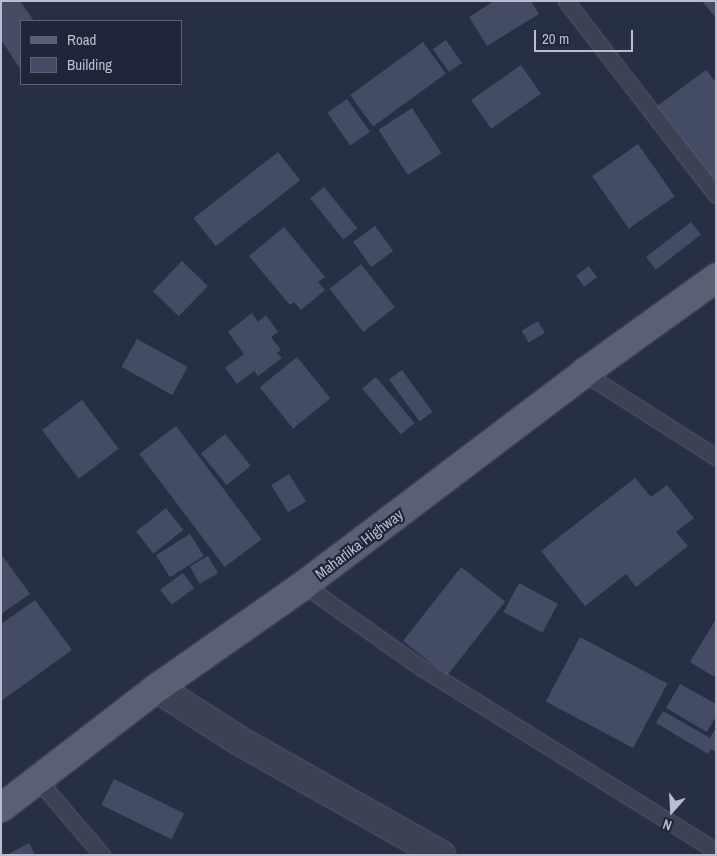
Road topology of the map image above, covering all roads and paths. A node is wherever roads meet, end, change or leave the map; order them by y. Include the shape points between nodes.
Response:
1 (566, 1) edge
2 (716, 195) edge
3 (716, 278) edge
4 (584, 373) junction
5 (716, 457) edge
6 (304, 585) junction
7 (157, 688) junction
8 (38, 780) junction
9 (1, 808) edge
10 (716, 851) edge
11 (102, 855) edge
12 (441, 855) edge

1 - 2 lane
3 - 4 main road, Maharlika Highway
4 - 5 lane
4 - 6 main road, Maharlika Highway
6 - 7 main road, Maharlika Highway
6 - 10 lane via 419,666
7 - 8 main road, Maharlika Highway
7 - 12 street via 238,740
8 - 9 main road, Maharlika Highway
8 - 11 lane

